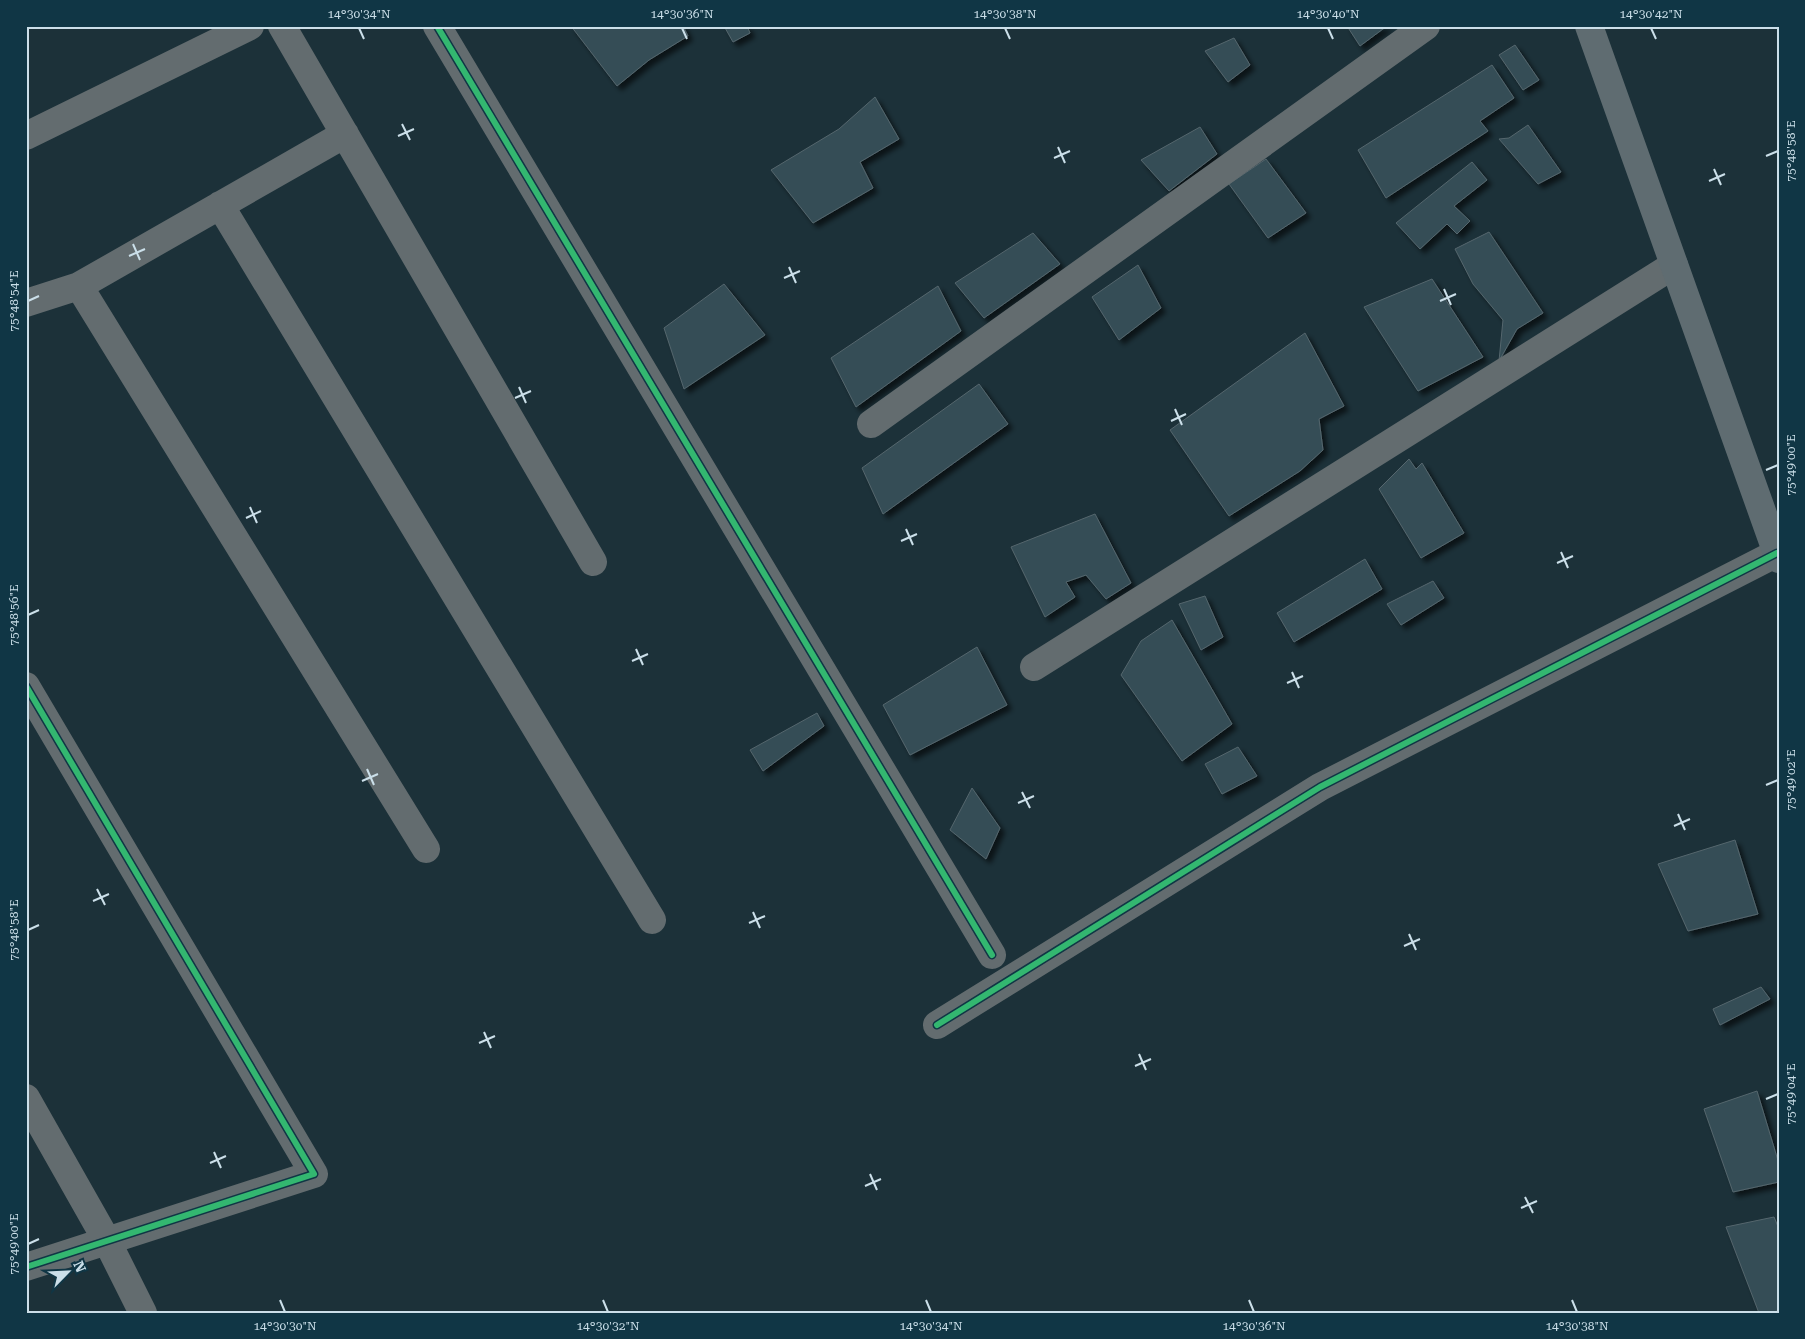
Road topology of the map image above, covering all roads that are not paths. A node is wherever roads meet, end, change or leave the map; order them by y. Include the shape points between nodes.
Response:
1 (250, 26) edge
2 (282, 26) edge
3 (437, 26) edge
4 (1426, 26) edge
5 (1590, 26) edge
6 (345, 134) junction
7 (26, 136) edge
8 (220, 205) junction
9 (1674, 265) junction
10 (79, 286) junction
11 (26, 303) edge
12 (871, 424) dead end
13 (1778, 556) edge
14 (592, 562) dead end
15 (1034, 667) dead end
16 (26, 686) edge
17 (426, 849) dead end
18 (652, 920) dead end
19 (992, 955) dead end
20 (937, 1025) dead end
21 (26, 1098) edge
22 (107, 1241) junction
23 (26, 1267) edge
24 (143, 1313) edge

1 - 7 street
2 - 6 street
3 - 19 street
4 - 12 street
5 - 9 main road
6 - 8 street
6 - 14 street
8 - 10 street
8 - 18 street
9 - 13 main road
9 - 15 street
10 - 11 street
10 - 17 street
13 - 20 street via 1320,787
16 - 22 street via 314,1174
21 - 22 street
22 - 23 street
22 - 24 street

